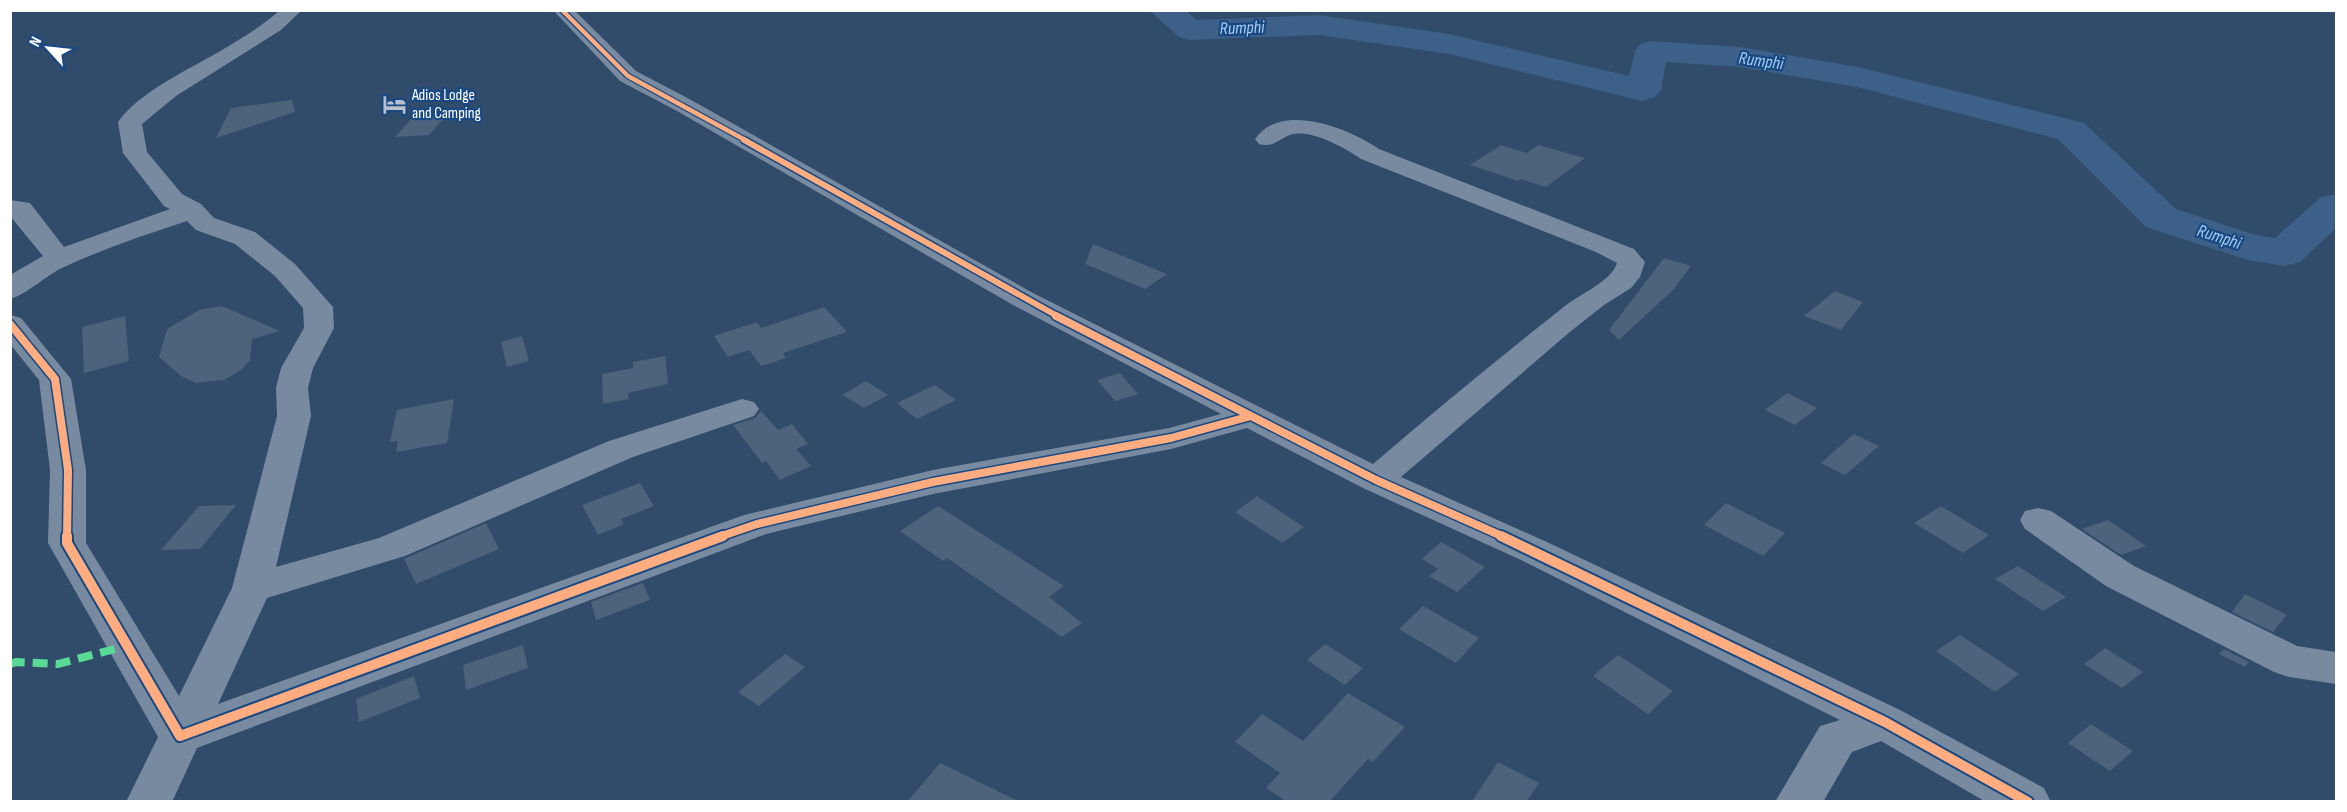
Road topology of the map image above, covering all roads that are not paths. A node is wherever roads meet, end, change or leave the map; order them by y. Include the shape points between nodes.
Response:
1 (292, 10) edge
2 (562, 10) edge
3 (1268, 139) dead end
4 (10, 208) edge
5 (192, 210) junction
6 (59, 259) junction
7 (10, 290) edge
8 (10, 324) edge
9 (742, 409) dead end
10 (1251, 416) junction
11 (1376, 480) junction
12 (2038, 520) dead end
13 (252, 588) junction
14 (2337, 668) edge
15 (1885, 722) junction
16 (180, 736) junction
17 (149, 801) edge
18 (1798, 801) edge
19 (2028, 801) edge

1 - 5 street via 260,38 148,104 130,122 135,153 173,200
2 - 10 street via 628,76 1023,299
3 - 11 street via 1287,127 1299,126 1333,134 1392,163 1606,246 1631,262 1630,271 1619,284 1590,301
4 - 6 street via 21,209
5 - 6 street
5 - 13 street via 205,224 245,238 285,270 318,306 319,328 297,368 292,388 294,416
6 - 7 street
8 - 16 street via 55,379 68,470 67,543
9 - 13 street via 621,449 392,547
10 - 11 street
10 - 16 street via 1171,438 933,482 757,524
11 - 15 street via 1534,551
12 - 14 street via 2120,576 2289,661
13 - 16 street
15 - 18 street via 1836,739
15 - 19 street
16 - 17 street

